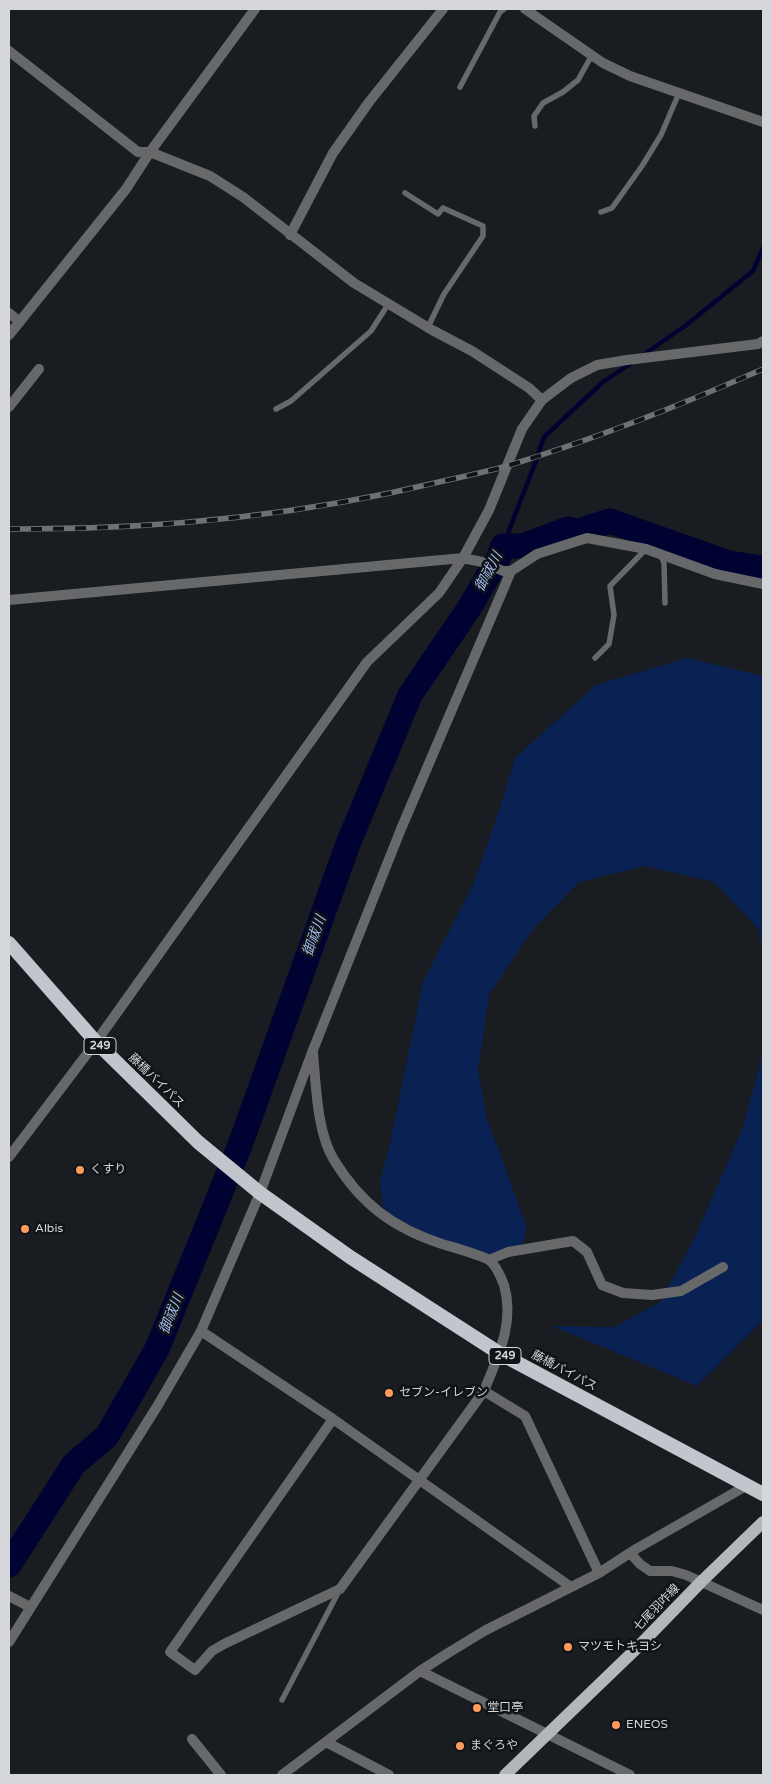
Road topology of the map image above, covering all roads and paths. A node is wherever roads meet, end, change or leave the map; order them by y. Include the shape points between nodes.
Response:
1 (255, 9) edge
2 (443, 9) edge
3 (504, 9) edge
4 (525, 9) edge
5 (9, 51) edge
6 (592, 55) junction
7 (460, 88) dead end
8 (679, 93) junction
9 (763, 122) edge
10 (535, 126) dead end
11 (150, 152) junction
12 (405, 193) dead end
13 (601, 212) dead end
14 (290, 235) junction
15 (388, 303) junction
16 (9, 313) edge
17 (20, 322) junction
18 (428, 327) junction
19 (9, 335) edge
20 (763, 342) edge
21 (39, 369) dead end
22 (542, 400) junction
23 (9, 407) edge
24 (276, 410) dead end
25 (646, 549) junction
26 (660, 554) junction
27 (463, 558) junction
28 (508, 570) junction
29 (763, 584) edge
30 (9, 600) edge
31 (665, 603) dead end
32 (596, 658) dead end
33 (9, 943) edge
34 (96, 1042) junction
35 (313, 1050) junction
36 (9, 1157) edge
37 (256, 1190) junction
38 (489, 1260) junction
39 (723, 1267) dead end
40 (200, 1331) junction
41 (499, 1353) junction
42 (484, 1391) junction
43 (333, 1419) junction
44 (418, 1479) junction
45 (746, 1486) junction
46 (763, 1494) edge
47 (763, 1522) edge
48 (630, 1553) junction
49 (599, 1573) junction
50 (701, 1582) junction
51 (571, 1587) junction
52 (340, 1589) junction
53 (9, 1596) edge
54 (30, 1607) junction
55 (763, 1610) edge
56 (9, 1642) edge
57 (420, 1671) junction
58 (282, 1700) dead end
59 (547, 1735) junction
60 (192, 1739) dead end
61 (326, 1742) junction
62 (221, 1775) edge
63 (282, 1775) edge
64 (389, 1775) edge
65 (506, 1775) edge
66 (630, 1775) edge

1 - 11 street
2 - 14 street via 333,153
3 - 7 lane
4 - 6 street
5 - 11 street via 138,152
6 - 8 street via 630,76
6 - 10 lane via 578,80 543,103 534,116
8 - 9 street
8 - 13 lane via 642,166 612,208
11 - 14 street via 210,176 243,197
11 - 17 street via 126,189
12 - 18 lane via 438,214 443,208 483,226 484,236 444,294
14 - 15 street via 354,283
15 - 18 street
15 - 24 lane via 371,331 291,401
16 - 17 street
17 - 19 street
18 - 22 street via 472,351
20 - 22 street via 597,365 571,378
21 - 23 street
22 - 27 street via 522,429 490,510
25 - 26 street
25 - 28 street via 587,538 537,554
25 - 32 lane via 610,586 614,615 609,644
26 - 29 street via 715,574
26 - 31 lane via 664,562
27 - 28 street
27 - 30 street
27 - 34 street via 439,593 367,662
28 - 35 street
33 - 34 highway, 藤橋バイパス / 249
34 - 36 street
34 - 37 highway, 藤橋バイパス / 249 via 198,1142
35 - 37 street
35 - 38 street via 321,1126 333,1158 351,1184 397,1226
37 - 40 street
37 - 41 highway, 藤橋バイパス / 249
38 - 39 street via 508,1252 573,1241 587,1252 602,1285 623,1293 652,1295 681,1291
38 - 41 street via 501,1276 507,1297 508,1319
40 - 43 street
40 - 54 street via 158,1405
41 - 42 street
41 - 45 highway, 藤橋バイパス / 249
42 - 44 street
42 - 49 street via 525,1416
43 - 44 street
43 - 52 street via 170,1652 195,1670 212,1651 224,1644
44 - 51 street
44 - 52 street
45 - 46 highway, 藤橋バイパス / 249
45 - 48 street
47 - 50 main road, 七尾羽咋線
48 - 49 street
48 - 50 street via 650,1570 672,1571
49 - 51 street
50 - 55 street
50 - 59 main road, 七尾羽咋線
51 - 57 street via 486,1630
52 - 58 lane
53 - 54 street
54 - 56 street
57 - 59 street
57 - 61 street
59 - 65 main road, 七尾羽咋線
59 - 66 street
60 - 62 street
61 - 63 street
61 - 64 street

